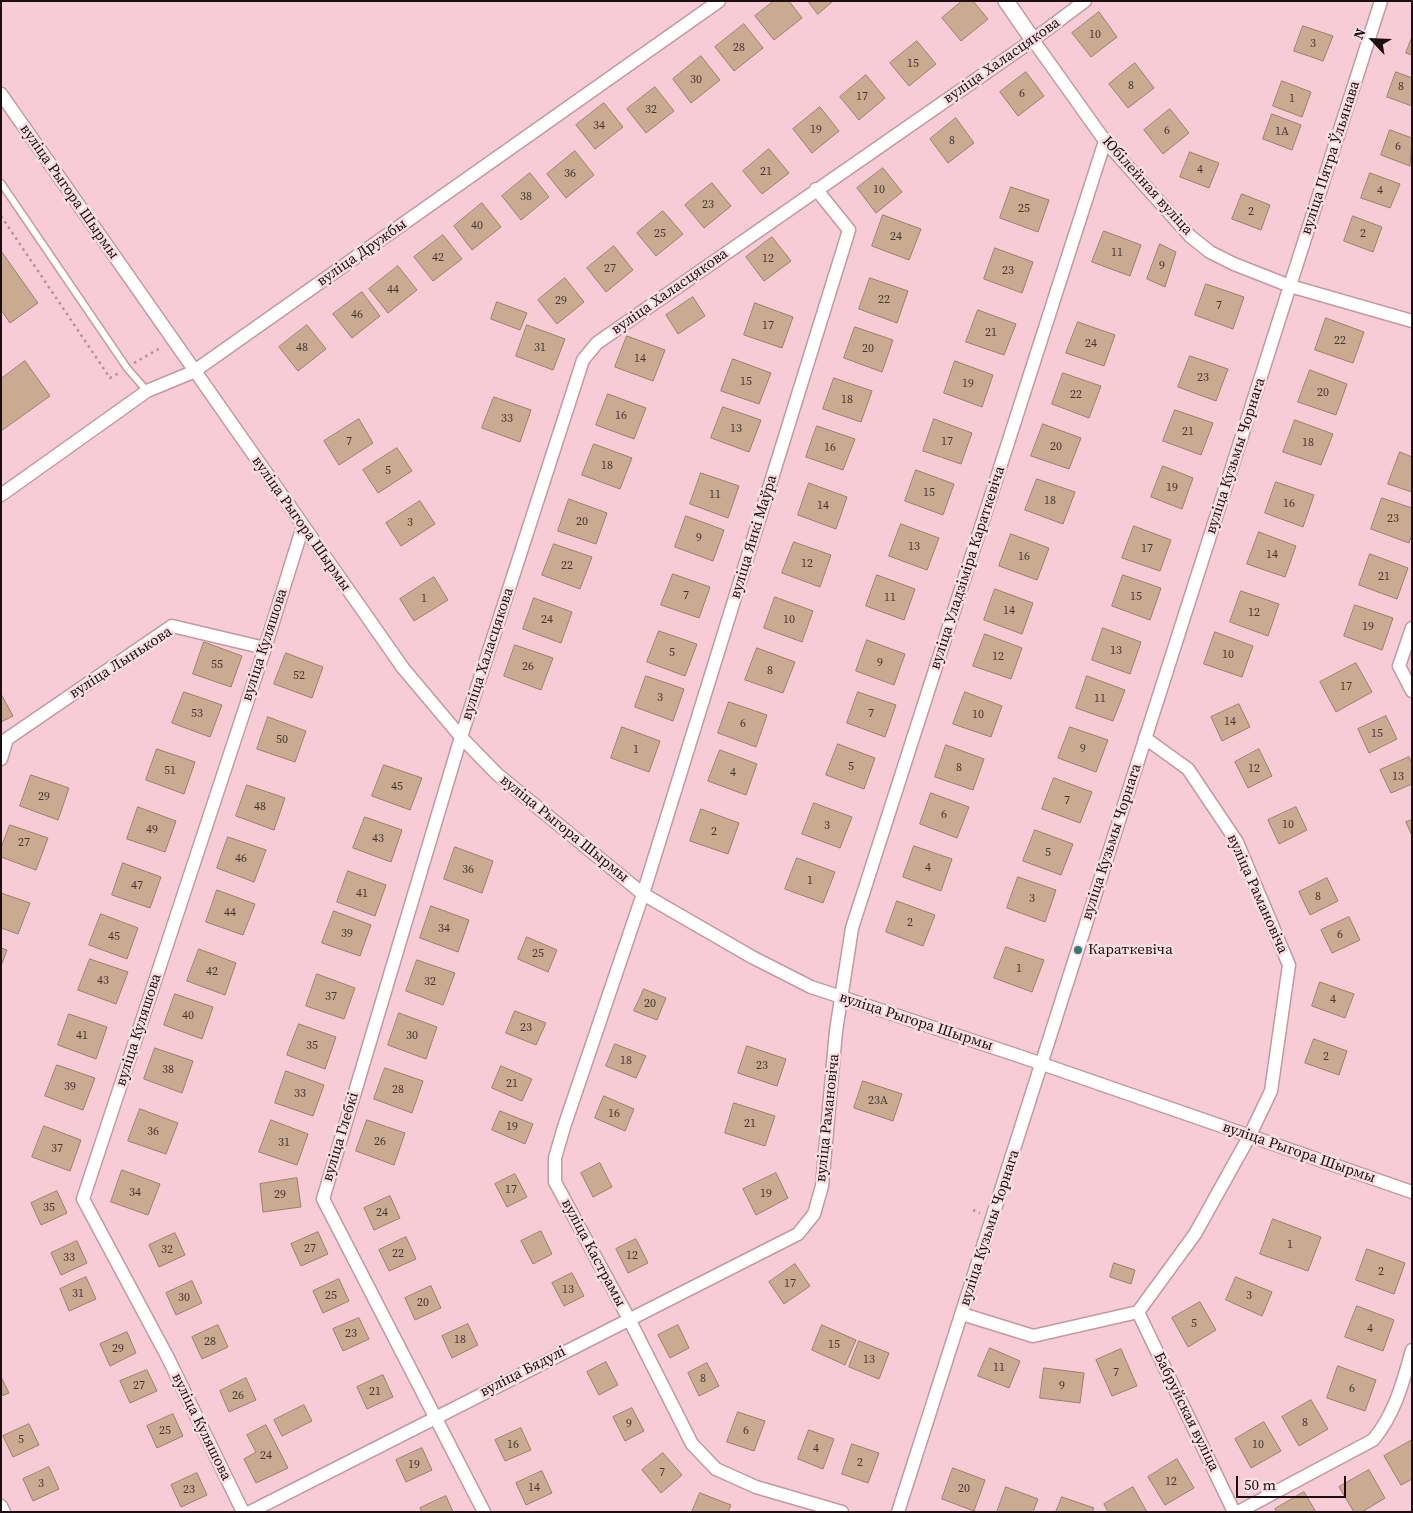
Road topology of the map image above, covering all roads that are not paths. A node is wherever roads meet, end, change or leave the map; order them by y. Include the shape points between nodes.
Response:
1 (718, 1) edge
2 (1006, 1) edge
3 (1085, 1) edge
4 (1381, 1) edge
5 (1033, 40) junction
6 (1, 94) edge
7 (1106, 141) junction
8 (1, 183) edge
9 (816, 190) junction
10 (1290, 286) junction
11 (1412, 321) edge
12 (193, 372) junction
13 (147, 391) junction
14 (1, 495) edge
15 (303, 526) junction
16 (1412, 628) edge
17 (265, 648) junction
18 (1412, 691) edge
19 (461, 737) junction
20 (1145, 738) junction
21 (1, 759) edge
22 (643, 894) junction
23 (841, 997) junction
24 (1043, 1064) junction
25 (1249, 1136) junction
26 (1412, 1192) edge
27 (798, 1234) joint
28 (1138, 1312) junction
29 (962, 1314) junction
30 (629, 1319) junction
31 (1412, 1350) edge
32 (435, 1417) junction
33 (1, 1506) edge
34 (4, 1512) edge
35 (243, 1512) edge
36 (250, 1512) edge
37 (484, 1512) edge
38 (842, 1512) edge
39 (898, 1512) edge
40 (1236, 1512) edge

1 - 12 street, вуліца Дружбы
2 - 5 street
3 - 5 street, вуліца Халасцякова
4 - 10 street, вуліца Пятра Ўльянава
5 - 7 street, Юбілейная вуліца
5 - 9 street, вуліца Халасцякова
6 - 12 street, вуліца Рыгора Шырмы
7 - 10 street, Юбілейная вуліца via 1190,236 1210,252
7 - 23 street, вуліца Уладзіміра Караткевіча via 852,928
8 - 13 lane via 127,368
9 - 19 street, вуліца Халасцякова via 597,344 583,360
9 - 22 street, вуліца Янкі Маўра via 849,230
10 - 11 street, Юбілейная вуліца
10 - 20 street, вуліца Кузьмы Чорнага
12 - 13 street, вуліца Дружбы
12 - 15 street, вуліца Рыгора Шырмы
13 - 14 street, вуліца Дружбы
15 - 17 street, вуліца Куляшова
15 - 19 street, вуліца Рыгора Шырмы via 402,668
16 - 18 street via 1399,666
17 - 21 street, вуліца Лынькова via 172,626 7,739
17 - 35 street, вуліца Куляшова via 83,1199 167,1356
19 - 22 street, вуліца Рыгора Шырмы via 497,774
19 - 32 street, вуліца Глебкі via 323,1199
20 - 24 street, вуліца Кузьмы Чорнага
20 - 25 street, вуліца Рамановіча via 1188,769 1237,842 1289,965 1271,1091
22 - 23 street, вуліца Рыгора Шырмы via 752,957 811,987
22 - 30 street, вуліца Кастрамы via 555,1158 555,1182
23 - 24 street, вуліца Рыгора Шырмы
23 - 27 street, вуліца Рамановіча via 822,1186 814,1214
24 - 25 street, вуліца Рыгора Шырмы
24 - 29 street, вуліца Кузьмы Чорнага
25 - 26 street, вуліца Рыгора Шырмы
25 - 28 street, вуліца Рамановіча via 1195,1234
27 - 30 street, вуліца Бядулі
28 - 29 street via 1033,1336
28 - 40 street, Бабруйская вуліца
29 - 39 street, вуліца Кузьмы Чорнага
30 - 32 street, вуліца Бядулі
30 - 38 street, вуліца Кастрамы via 692,1444 716,1469 756,1487
31 - 40 street via 1392,1412 1373,1440
32 - 36 street, вуліца Бядулі
32 - 37 street, вуліца Глебкі
33 - 34 street

